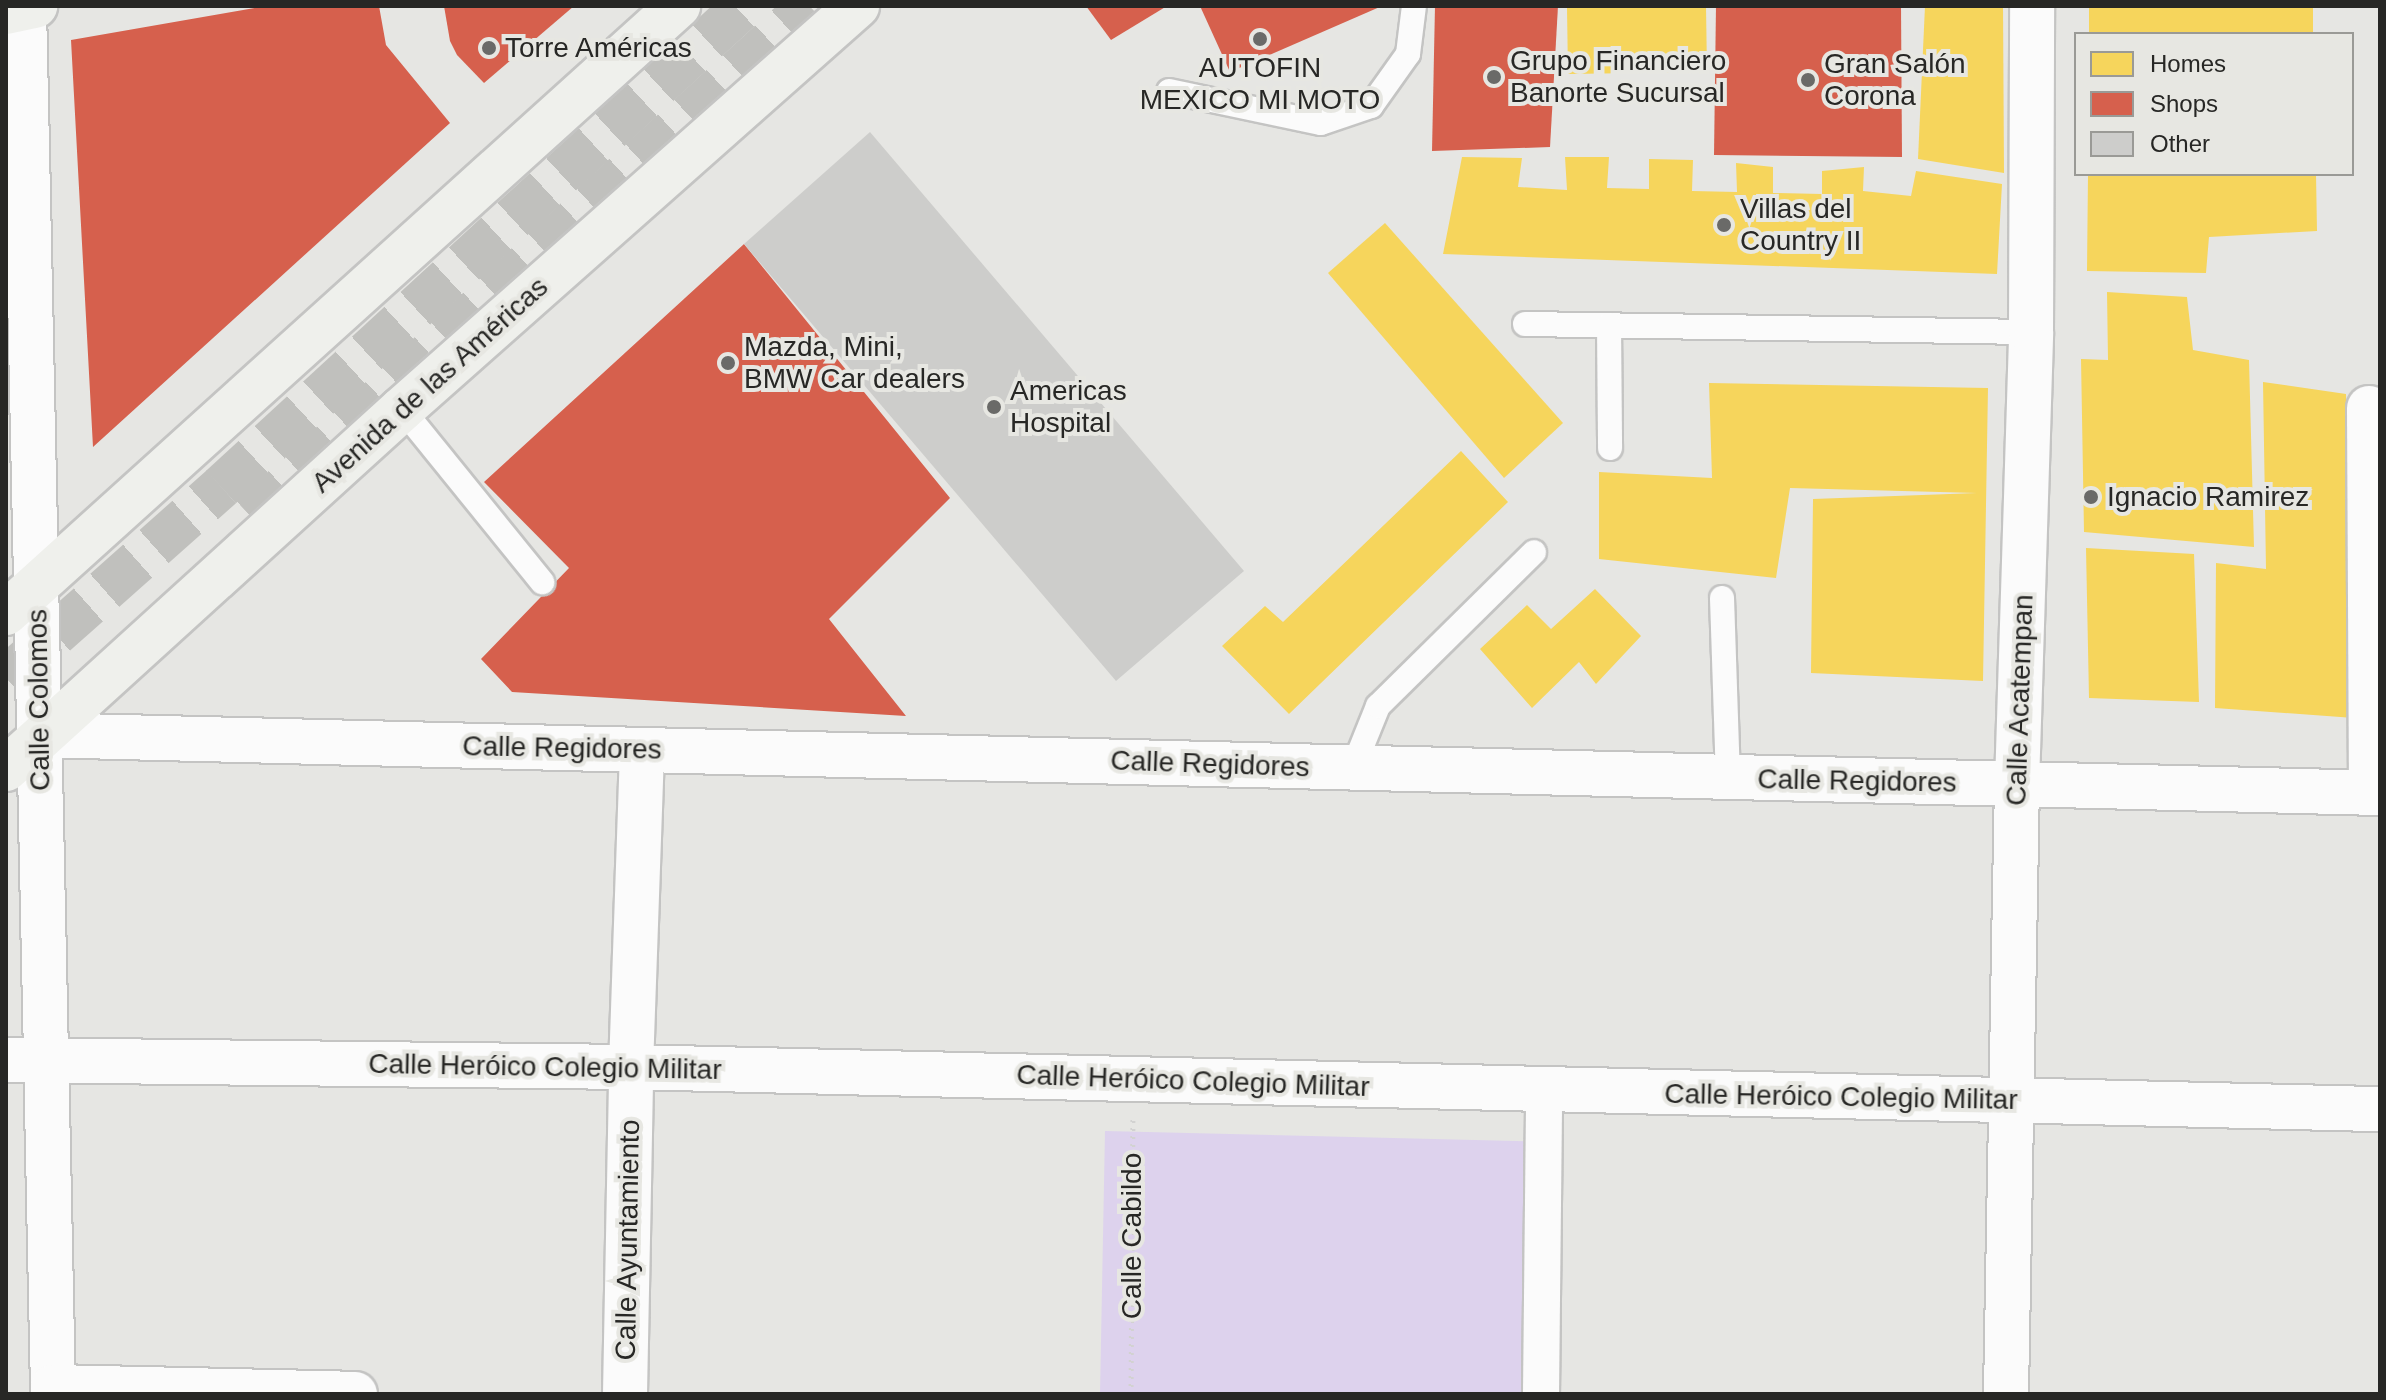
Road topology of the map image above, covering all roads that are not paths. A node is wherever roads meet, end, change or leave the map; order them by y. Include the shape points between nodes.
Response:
1 (678, 6) edge
2 (857, 6) edge
3 (1414, 6) edge
4 (2032, 6) edge
5 (22, 8) edge
6 (1169, 91) dead end
7 (1525, 324) dead end
8 (1609, 325) junction
9 (2031, 332) junction
10 (2369, 408) dead end
11 (402, 409) junction
12 (1610, 448) dead end
13 (1534, 552) dead end
14 (542, 582) dead end
15 (1722, 598) dead end
16 (21, 600) edge
17 (39, 735) junction
18 (642, 750) junction
19 (1353, 768) junction
20 (6, 769) edge
21 (1728, 777) junction
22 (2017, 784) junction
23 (2375, 793) edge
24 (26, 1062) edge
25 (631, 1067) junction
26 (1544, 1091) junction
27 (2013, 1100) junction
28 (2380, 1109) edge
29 (53, 1390) edge
30 (355, 1394) edge
31 (625, 1394) edge
32 (1541, 1394) edge
33 (2006, 1394) edge

1 - 16 main road
2 - 11 main road, Avenida de las Américas
3 - 6 lane via 1408,54 1371,106 1321,123
4 - 9 street, Calle Acatempan
5 - 16 street, Calle Colomos
7 - 8 lane
8 - 9 lane
8 - 12 lane
9 - 22 street, Calle Acatempan
10 - 23 street
11 - 14 lane
11 - 17 main road, Avenida de las Américas
13 - 19 lane via 1378,706
15 - 21 lane
16 - 17 street, Calle Colomos
17 - 18 street, Calle Regidores
17 - 20 main road, Avenida de las Américas
17 - 24 street, Calle Colomos
18 - 19 street, Calle Regidores
18 - 25 street, Calle Ayuntamiento
19 - 21 street, Calle Regidores
21 - 22 street, Calle Regidores
22 - 23 street, Calle Regidores
22 - 27 street, Calle Acatempan
24 - 25 street, Calle Heróico Colegio Militar
24 - 29 street, Calle Colomos
25 - 26 street, Calle Heróico Colegio Militar
25 - 31 street, Calle Ayuntamiento
26 - 27 street, Calle Heróico Colegio Militar
26 - 32 street
27 - 28 street, Calle Heróico Colegio Militar
27 - 33 street, Calle Acatempan
29 - 30 street

